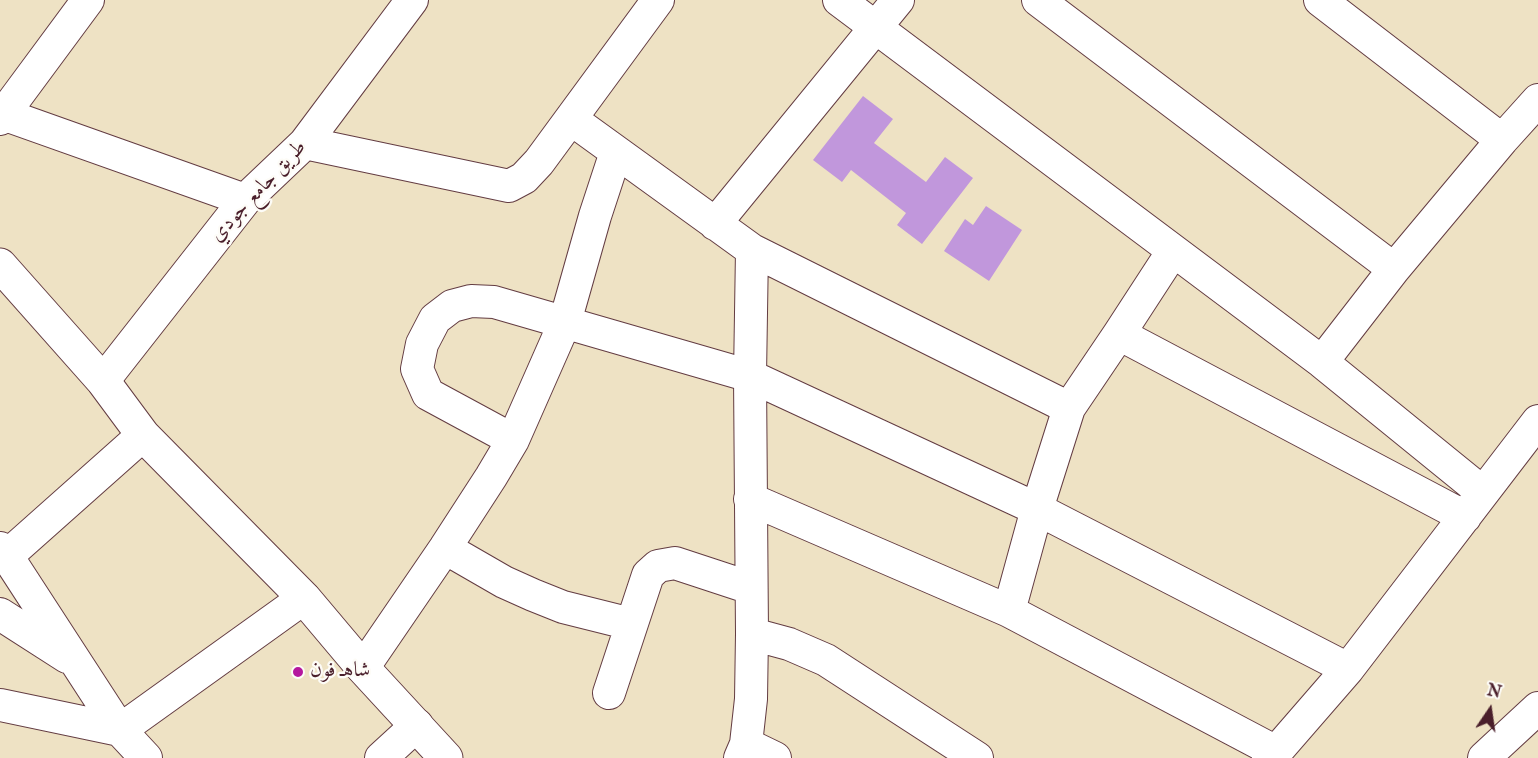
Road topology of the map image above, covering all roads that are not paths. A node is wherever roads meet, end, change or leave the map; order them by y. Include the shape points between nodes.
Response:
1 (88, 0) edge
2 (412, 0) edge
3 (658, 0) edge
4 (839, 0) edge
5 (898, 0) edge
6 (1038, 0) edge
7 (1320, 0) edge
8 (876, 27) junction
9 (1538, 100) edge
10 (1, 116) edge
11 (570, 119) junction
12 (1502, 140) junction
13 (305, 143) junction
14 (616, 152) junction
15 (245, 201) junction
16 (715, 224) junction
17 (752, 250) junction
18 (1173, 251) junction
19 (0, 265) edge
20 (1394, 269) junction
21 (565, 322) junction
22 (1119, 334) junction
23 (1322, 362) junction
24 (750, 376) junction
25 (103, 381) junction
26 (1069, 408) junction
27 (1538, 421) edge
28 (143, 435) junction
29 (513, 440) junction
30 (750, 499) junction
31 (1474, 505) junction
32 (1037, 509) junction
33 (445, 548) junction
34 (4, 552) edge
35 (751, 588) junction
36 (304, 598) junction
37 (1009, 611) junction
38 (0, 614) edge
39 (631, 624) junction
40 (752, 634) junction
41 (77, 664) junction
42 (363, 668) junction
43 (1348, 669) junction
44 (609, 693) dead end
45 (0, 705) edge
46 (1538, 708) edge
47 (417, 725) junction
48 (120, 730) junction
49 (743, 751) edge
50 (1272, 755) edge
51 (146, 758) edge
52 (381, 758) edge
53 (446, 758) edge
54 (776, 758) edge
55 (977, 758) edge
56 (1484, 758) edge

1 - 10 street
2 - 13 street, طريق جامع جودي
3 - 11 street
4 - 8 street
5 - 8 street
6 - 20 street
7 - 12 street
8 - 16 street
8 - 18 street
9 - 12 street
10 - 15 street
11 - 13 street via 539,162 524,178 509,186
11 - 14 street
12 - 20 street
13 - 15 street, طريق جامع جودي
14 - 16 street
14 - 21 street
15 - 25 street, طريق جامع جودي
16 - 17 street
17 - 24 street
17 - 26 street
18 - 22 street
18 - 23 street
19 - 25 main road
20 - 23 street
21 - 24 street
21 - 29 street
21 - 29 street via 494,302 471,301 452,306 435,319 422,344 417,369 428,394
22 - 26 street
22 - 31 street
23 - 31 street
24 - 30 street
24 - 32 street
25 - 28 main road
26 - 32 street
27 - 31 street
28 - 34 street
28 - 36 main road
29 - 33 street
30 - 35 street
30 - 37 street
31 - 43 street
32 - 37 street
32 - 43 street
33 - 39 street via 533,595
33 - 42 street
34 - 41 street
35 - 39 street via 675,563 658,566 648,575
35 - 40 street
36 - 42 main road
36 - 48 street
37 - 50 street
38 - 41 street
39 - 44 street
40 - 49 street
40 - 55 street via 826,660
41 - 48 street
42 - 47 main road
43 - 50 street
45 - 48 street
46 - 56 street
47 - 52 street
47 - 53 main road
48 - 51 street
49 - 54 street

